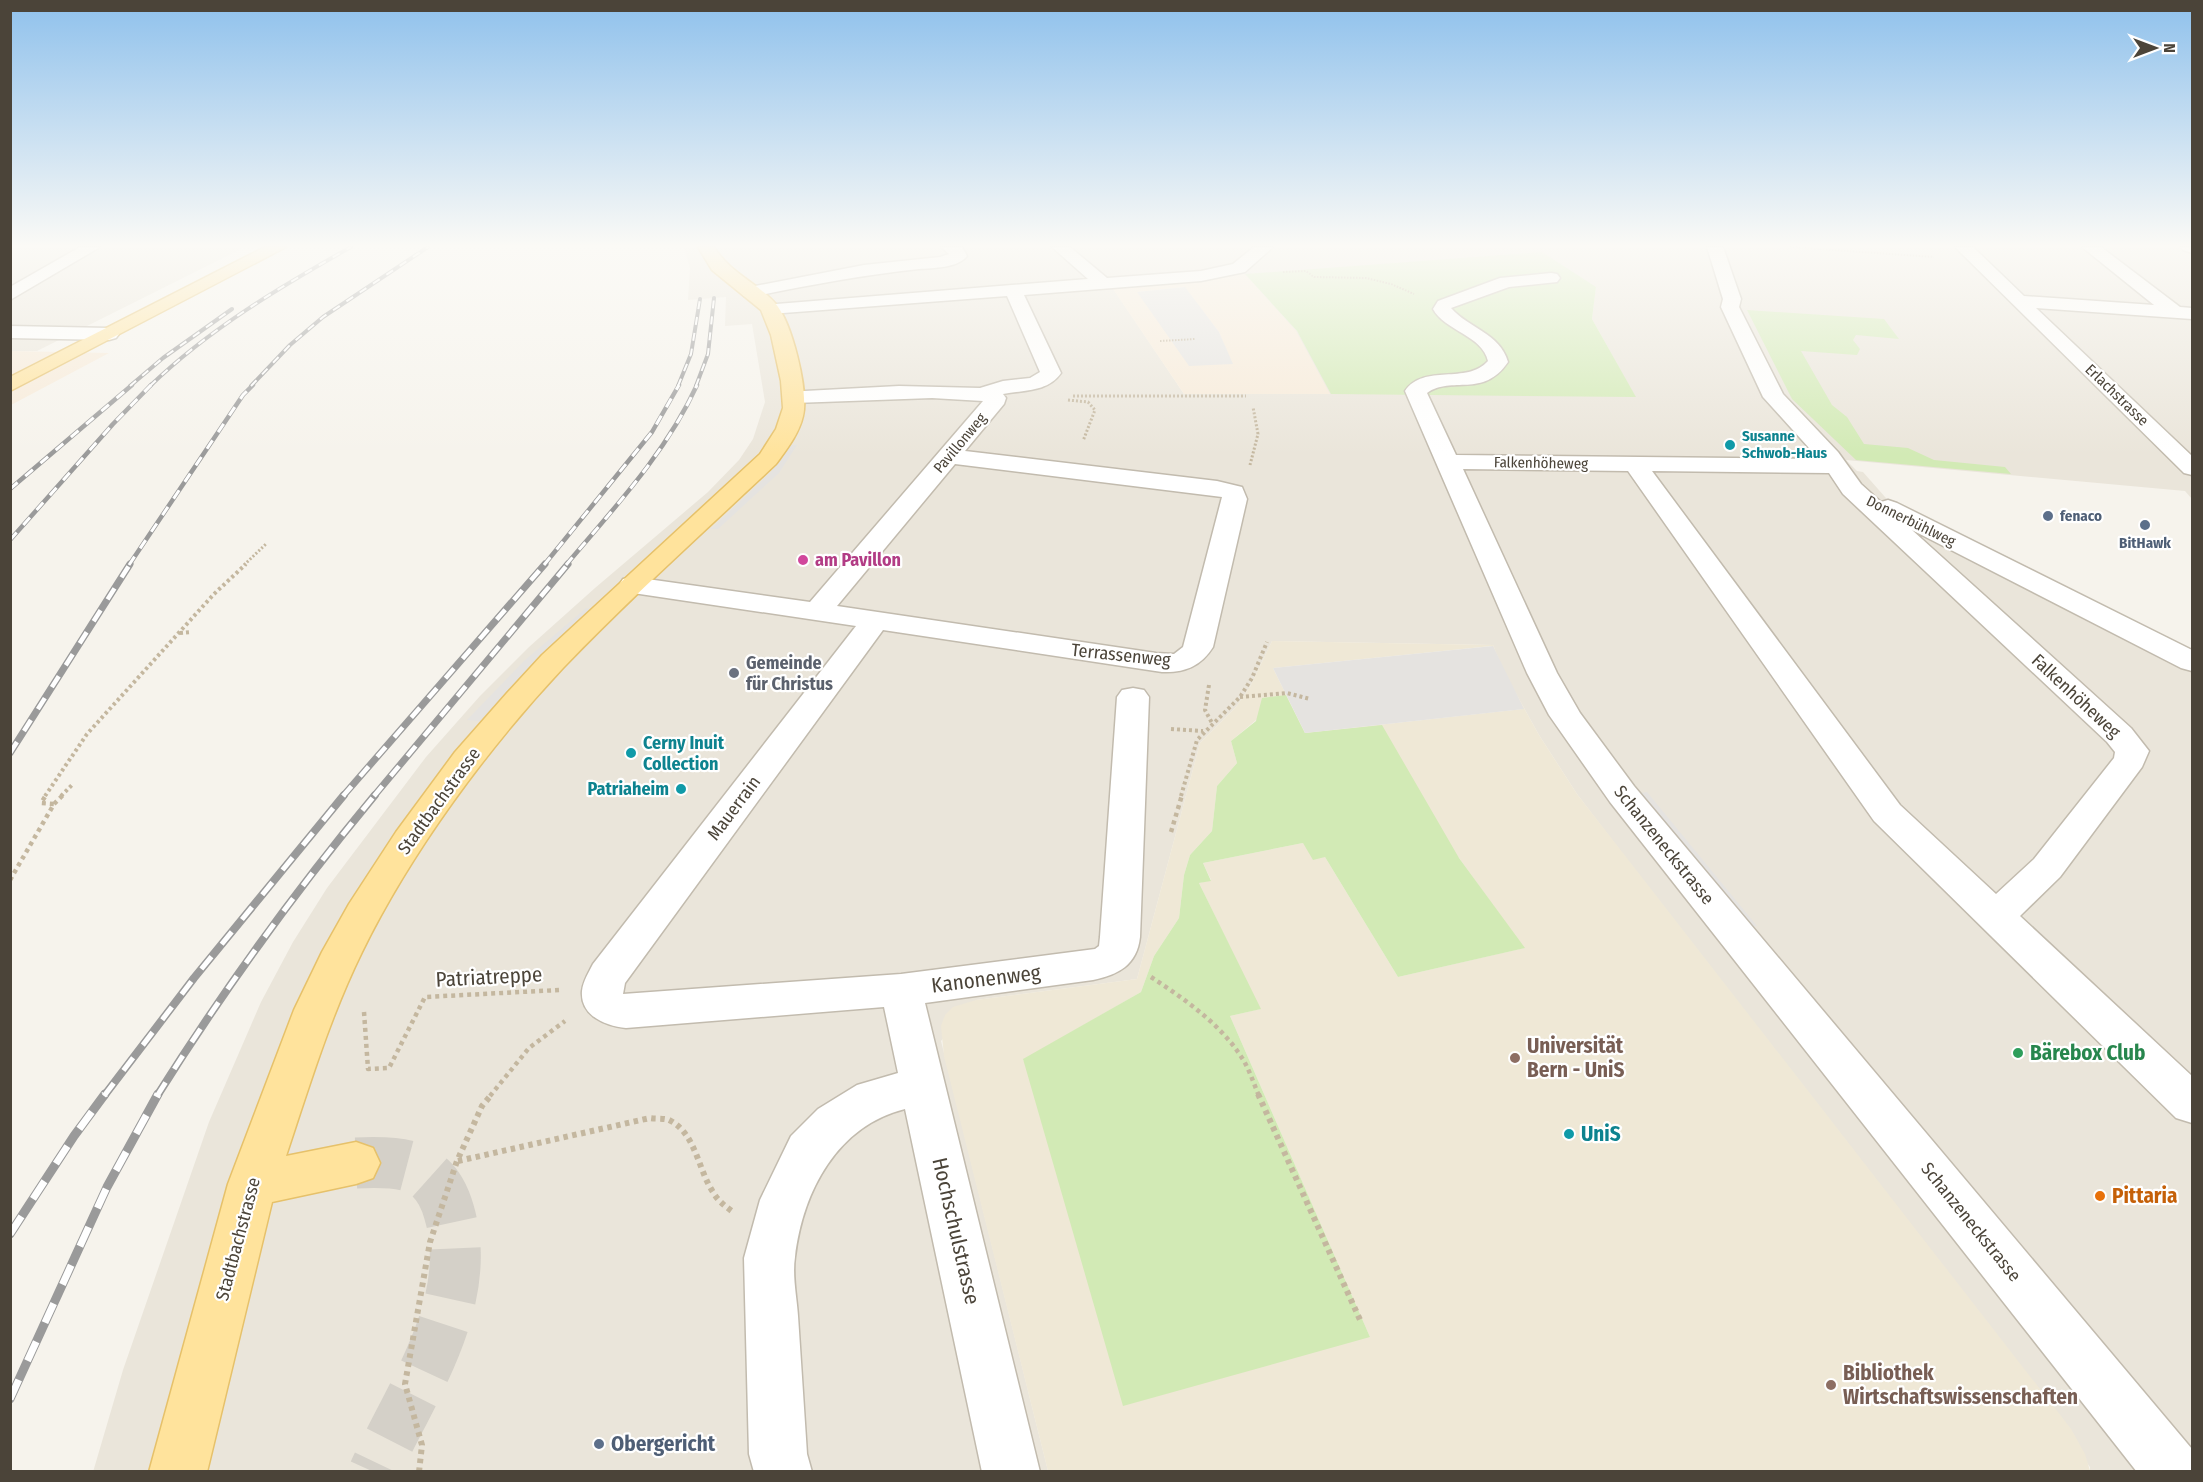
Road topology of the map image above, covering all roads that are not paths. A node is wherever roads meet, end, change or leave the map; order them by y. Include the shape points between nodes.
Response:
1 (144, 316) edge
2 (771, 316) edge
3 (1025, 316) edge
4 (1448, 316) edge
5 (1734, 316) edge
6 (2034, 316) edge
7 (2183, 316) edge
8 (2193, 328) edge
9 (10, 332) edge
10 (109, 334) junction
11 (10, 385) edge
12 (989, 396) junction
13 (794, 398) junction
14 (949, 456) junction
15 (1447, 462) junction
16 (1635, 464) junction
17 (1837, 466) junction
18 (2193, 468) edge
19 (1859, 496) junction
20 (633, 585) junction
21 (816, 613) junction
22 (874, 622) junction
23 (2193, 662) edge
24 (1133, 697) dead end
25 (1995, 917) junction
26 (901, 990) junction
27 (586, 993) joint
28 (923, 1086) junction
29 (2193, 1104) edge
30 (356, 1163) tunnel mouth
31 (252, 1184) junction
32 (178, 1472) edge
33 (783, 1472) edge
34 (1011, 1472) edge
35 (2174, 1472) edge

1 - 10 main road
2 - 13 main road, Stadtbachstrasse via 777,324
3 - 12 street via 1051,373 1036,383 1006,387
4 - 15 street, Schanzeneckstrasse via 1486,342 1498,362 1492,371 1480,376 1417,389
5 - 17 street, Donnerbühlweg via 1772,394
6 - 18 street, Erlachstrasse
7 - 8 street
9 - 10 street
10 - 11 main road
12 - 13 street, Pavillonweg via 838,393
12 - 14 street, Pavillonweg via 993,404
13 - 20 main road, Stadtbachstrasse via 792,417 768,459
14 - 21 street, Pavillonweg
14 - 22 street, Terrassenweg via 1233,492 1235,499 1198,647 1183,661 1161,663
15 - 16 street, Falkenhöheweg
15 - 35 street, Schanzeneckstrasse via 1542,674 1565,715 1630,804
16 - 17 street, Falkenhöheweg
16 - 25 street via 1887,813
17 - 19 street, Donnerbühlweg via 1845,482
19 - 23 street, Donnerbühlweg
19 - 25 street, Falkenhöheweg via 2132,751 2130,760 2047,868
20 - 21 street, Terrassenweg
20 - 31 main road, Stadtbachstrasse via 553,661 467,759 379,886 315,1010
21 - 22 street, Terrassenweg
22 - 27 street, Mauerrain via 602,985
24 - 26 street, Kanonenweg via 1123,904 1120,945 1115,956 1093,965
25 - 29 street
26 - 27 street, Kanonenweg via 626,1011 609,1007
26 - 28 street, Hochschulstrasse
28 - 33 street via 873,1098 834,1123 808,1151 784,1200 769,1258 778,1454
28 - 34 street, Hochschulstrasse
30 - 31 main road
31 - 32 main road, Stadtbachstrasse

